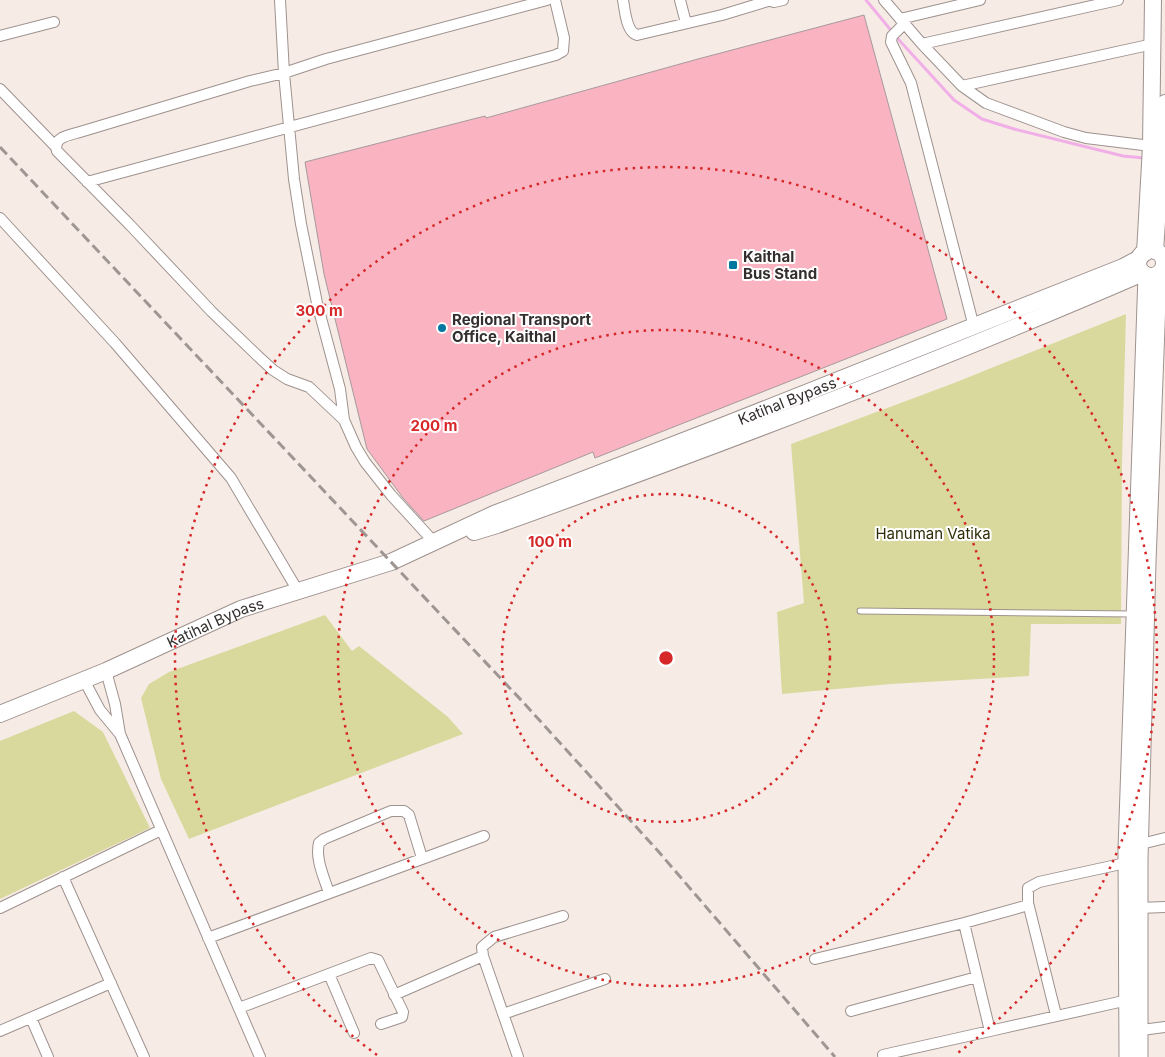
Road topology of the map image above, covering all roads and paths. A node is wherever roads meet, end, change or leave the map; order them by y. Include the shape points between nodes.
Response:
1 (280, 0) edge
2 (547, 0) edge
3 (555, 0) edge
4 (623, 0) edge
5 (680, 0) edge
6 (783, 0) edge
7 (884, 0) edge
8 (980, 0) edge
9 (1118, 0) edge
10 (1153, 0) edge
11 (768, 1) edge
12 (1087, 3) edge
13 (54, 22) dead end
14 (686, 23) junction
15 (899, 27) junction
16 (0, 36) edge
17 (922, 44) junction
18 (1153, 44) junction
19 (284, 72) junction
20 (962, 86) junction
21 (0, 89) edge
22 (1165, 102) edge
23 (289, 126) junction
24 (56, 147) junction
25 (1155, 149) junction
26 (87, 182) junction
27 (0, 218) edge
28 (1154, 262) edge
29 (974, 327) junction
30 (1159, 418) edge
31 (344, 420) junction
32 (434, 542) junction
33 (298, 591) junction
34 (860, 611) dead end
35 (1134, 614) junction
36 (106, 672) junction
37 (84, 680) junction
38 (0, 714) edge
39 (120, 734) junction
40 (161, 830) junction
41 (484, 836) dead end
42 (1165, 838) edge
43 (1136, 855) junction
44 (422, 858) junction
45 (64, 877) junction
46 (330, 893) junction
47 (1028, 903) junction
48 (1165, 907) edge
49 (0, 908) edge
50 (1140, 908) junction
51 (563, 916) dead end
52 (964, 923) junction
53 (208, 938) junction
54 (483, 956) junction
55 (815, 959) dead end
56 (329, 974) junction
57 (977, 977) junction
58 (605, 979) dead end
59 (111, 983) junction
60 (394, 995) junction
61 (1128, 1000) junction
62 (239, 1008) junction
63 (851, 1011) dead end
64 (503, 1014) junction
65 (1056, 1015) junction
66 (31, 1018) junction
67 (381, 1024) dead end
68 (1165, 1027) edge
69 (0, 1031) edge
70 (990, 1031) junction
71 (1134, 1031) junction
72 (354, 1033) dead end
73 (883, 1055) dead end
74 (48, 1057) edge
75 (144, 1057) edge
76 (260, 1057) edge
77 (518, 1057) edge
78 (1127, 1057) edge
79 (1140, 1057) edge

1 - 19 street
2 - 19 street
3 - 23 street via 564,38 560,53
4 - 14 street via 630,30 635,34
5 - 14 street
6 - 11 street
7 - 15 street
8 - 15 street
9 - 12 street
10 - 18 main road
11 - 14 street
12 - 17 street
13 - 16 street
15 - 17 street
15 - 29 street via 891,42 911,83
17 - 20 street
18 - 20 street
18 - 25 main road
19 - 23 street
19 - 24 street via 74,134 58,140
20 - 25 street via 986,103 1064,132
21 - 24 street
22 - 25 main road
23 - 26 street
23 - 31 street via 301,224 317,303 340,389
24 - 26 street
25 - 28 main road
26 - 31 street via 260,359 287,379 314,391
27 - 33 street via 116,343 231,478
28 - 29 main road, Katihal Bypass via 1123,267
28 - 30 main road
28 - 32 main road, Katihal Bypass via 954,351 712,447 497,526
28 - 35 main road
29 - 32 main road, Katihal Bypass via 494,514
30 - 43 main road via 1148,562
31 - 32 street via 365,462
32 - 33 main road, Katihal Bypass via 391,562
33 - 36 main road, Katihal Bypass via 241,609
34 - 35 lane
35 - 43 main road
36 - 37 main road, Katihal Bypass
36 - 39 street
37 - 38 main road, Katihal Bypass
37 - 39 street via 100,710
39 - 40 street
40 - 45 street
40 - 53 street
41 - 44 street
42 - 43 street
43 - 47 street via 1039,882 1028,888
43 - 50 main road
43 - 61 main road
44 - 46 street
44 - 46 street via 408,815 404,810 391,811 319,843 318,858
45 - 49 street
45 - 59 street
46 - 53 street
47 - 52 street
47 - 65 street
48 - 50 street
50 - 71 main road
51 - 54 street via 494,937 482,947
52 - 55 street
52 - 57 street
53 - 62 street
54 - 60 street
54 - 64 street
56 - 60 street via 371,958 378,960
56 - 62 street
56 - 72 street
57 - 63 street
57 - 70 street
58 - 64 street
59 - 66 street
59 - 75 street
60 - 67 street via 403,1015
61 - 65 street
61 - 71 main road
62 - 76 street
64 - 77 street
65 - 70 street
66 - 69 street
66 - 74 street
68 - 71 street
70 - 73 street
71 - 78 main road
71 - 79 main road

